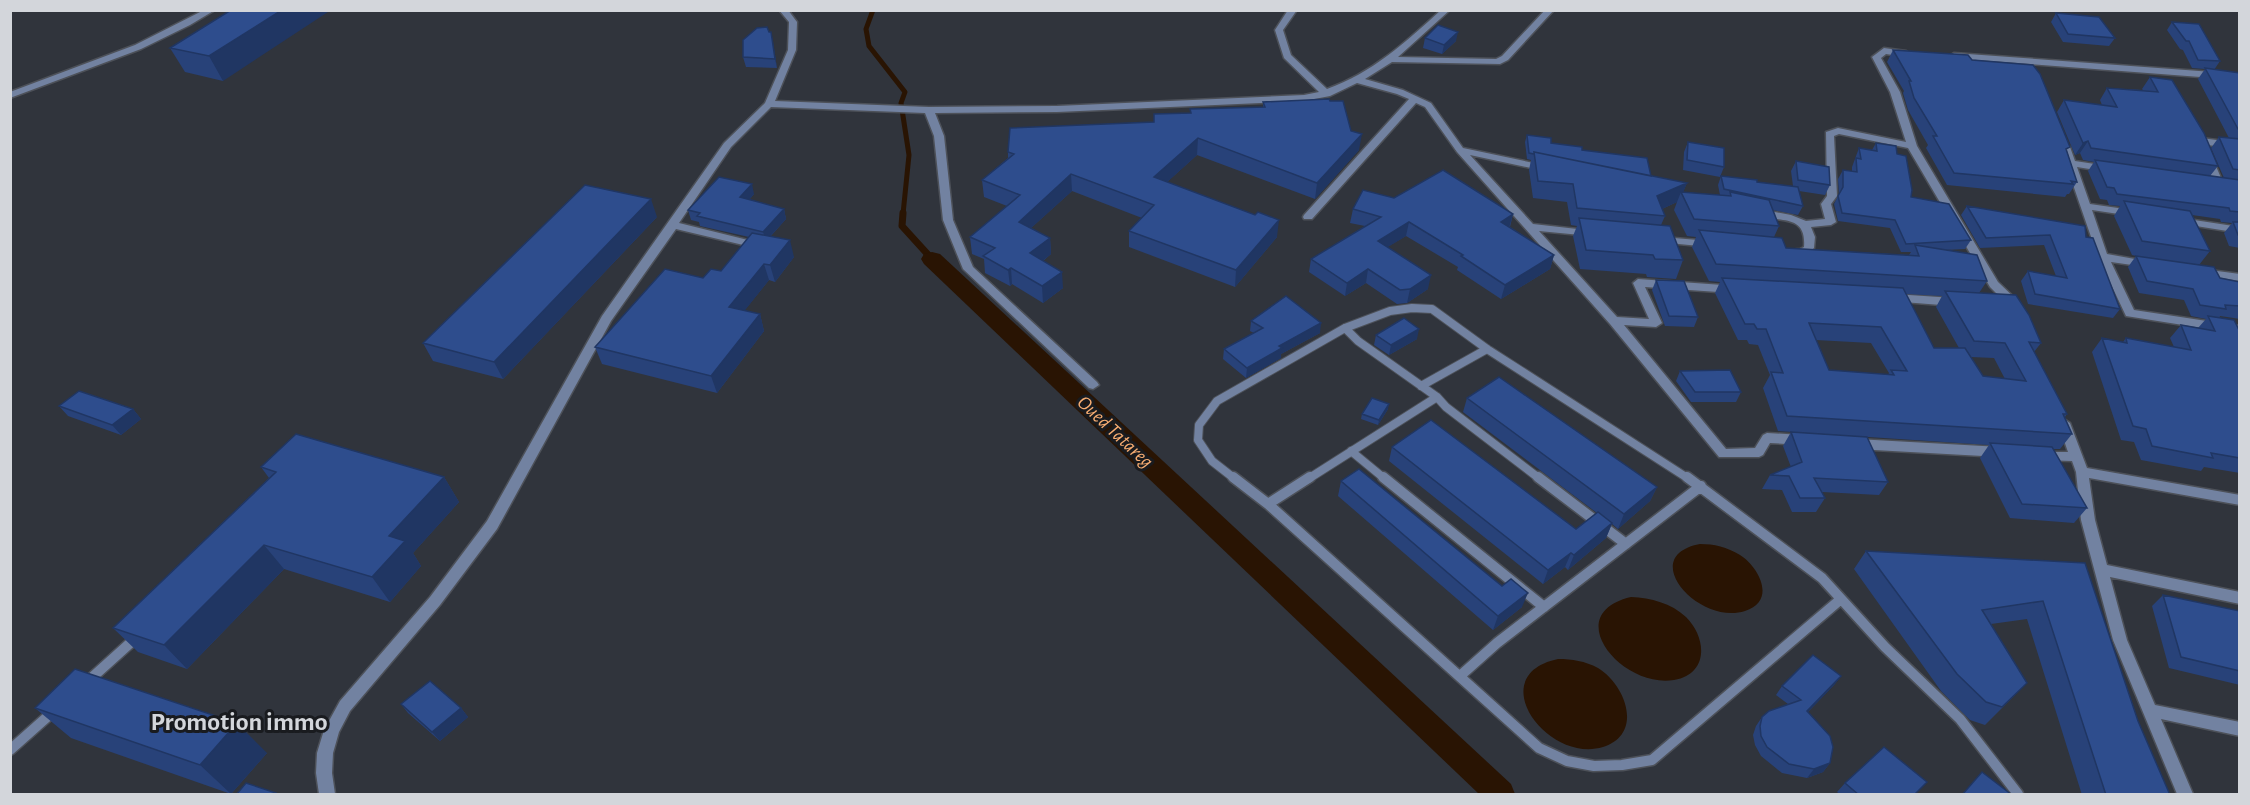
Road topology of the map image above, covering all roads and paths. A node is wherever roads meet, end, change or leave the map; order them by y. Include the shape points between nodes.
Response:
1 (211, 10) edge
2 (783, 10) edge
3 (1293, 10) edge
4 (1446, 10) edge
5 (1550, 10) edge
6 (1912, 54) edge
7 (1947, 56) edge
8 (1392, 59) junction
9 (2158, 71) junction
10 (2240, 77) edge
11 (1360, 81) junction
12 (2165, 81) edge
13 (1327, 94) junction
14 (10, 95) edge
15 (1415, 98) junction
16 (769, 104) junction
17 (929, 110) junction
18 (2195, 131) edge
19 (2058, 132) edge
20 (2201, 141) junction
21 (1911, 146) junction
22 (2240, 146) edge
23 (1460, 150) junction
24 (2071, 163) junction
25 (1553, 169) edge
26 (2117, 170) edge
27 (2219, 185) edge
28 (2085, 206) junction
29 (1749, 210) edge
30 (2140, 214) edge
31 (1308, 217) dead end
32 (2173, 220) edge
33 (1806, 224) junction
34 (673, 225) junction
35 (1529, 227) junction
36 (2240, 230) edge
37 (1600, 234) edge
38 (1648, 238) edge
39 (1719, 245) edge
40 (763, 246) edge
41 (1778, 251) edge
42 (2103, 257) junction
43 (2160, 266) edge
44 (2194, 271) edge
45 (2240, 278) edge
46 (1744, 289) edge
47 (1886, 298) edge
48 (1968, 303) edge
49 (2013, 309) edge
50 (1614, 321) junction
51 (1345, 327) junction
52 (2240, 330) edge
53 (1486, 349) junction
54 (1093, 385) dead end
55 (1421, 386) junction
56 (1437, 397) junction
57 (2058, 407) edge
58 (1815, 441) edge
59 (1839, 442) edge
60 (1351, 451) junction
61 (2077, 457) junction
62 (2082, 472) junction
63 (1701, 486) junction
64 (2240, 500) edge
65 (1268, 504) junction
66 (1626, 544) junction
67 (2103, 570) junction
68 (2240, 598) edge
69 (1841, 599) junction
70 (1544, 607) junction
71 (148, 627) edge
72 (1460, 676) junction
73 (79, 689) edge
74 (62, 704) edge
75 (2148, 710) junction
76 (2240, 729) edge
77 (10, 750) edge
78 (327, 795) edge
79 (2018, 795) edge
80 (2185, 795) edge

1 - 14 street via 129,52
2 - 16 street via 793,22 792,50
3 - 13 street via 1279,30 1287,56
4 - 8 street
5 - 8 street via 1497,62
6 - 21 street via 1884,51 1876,57 1894,92
7 - 9 street via 2031,65
8 - 11 street
9 - 10 street
9 - 12 street
11 - 13 street
11 - 15 street
13 - 17 street via 1057,109
15 - 23 street via 1428,105
15 - 31 street
16 - 17 street
16 - 34 street via 727,145
17 - 54 street via 939,136 948,220 968,269
18 - 20 street
19 - 24 street
20 - 22 street
20 - 27 street
21 - 33 street via 1838,130 1829,134 1832,196 1826,204 1831,222
21 - 49 street
23 - 25 street
23 - 35 street
24 - 26 street
24 - 28 street
28 - 30 street
28 - 42 street
29 - 33 street
32 - 36 street
33 - 41 street via 1809,248 1802,253
34 - 40 street
34 - 78 street via 606,319 492,525 435,601 345,706 325,753
35 - 37 street
35 - 50 street
38 - 39 street
42 - 43 street
42 - 52 street via 2130,313
44 - 45 street
46 - 50 street via 1638,283 1656,323
47 - 48 street
50 - 58 street via 1723,454 1759,452 1767,438
51 - 53 lane via 1390,311 1432,309
51 - 55 lane via 1358,341
51 - 65 lane via 1217,402 1199,425 1198,440 1212,461
53 - 55 lane
53 - 63 lane
55 - 56 lane
56 - 60 lane
56 - 66 lane
57 - 61 street
59 - 61 street
60 - 65 lane
60 - 70 lane
61 - 62 street
62 - 64 street
62 - 67 street via 2088,520
63 - 66 lane
63 - 69 lane via 1822,578
65 - 72 lane
66 - 70 lane
67 - 68 street
67 - 75 street via 2120,640
69 - 72 lane via 1652,760 1613,768 1557,760
69 - 79 lane via 1960,719
70 - 72 lane
71 - 73 lane
74 - 77 lane
75 - 76 street
75 - 80 street

